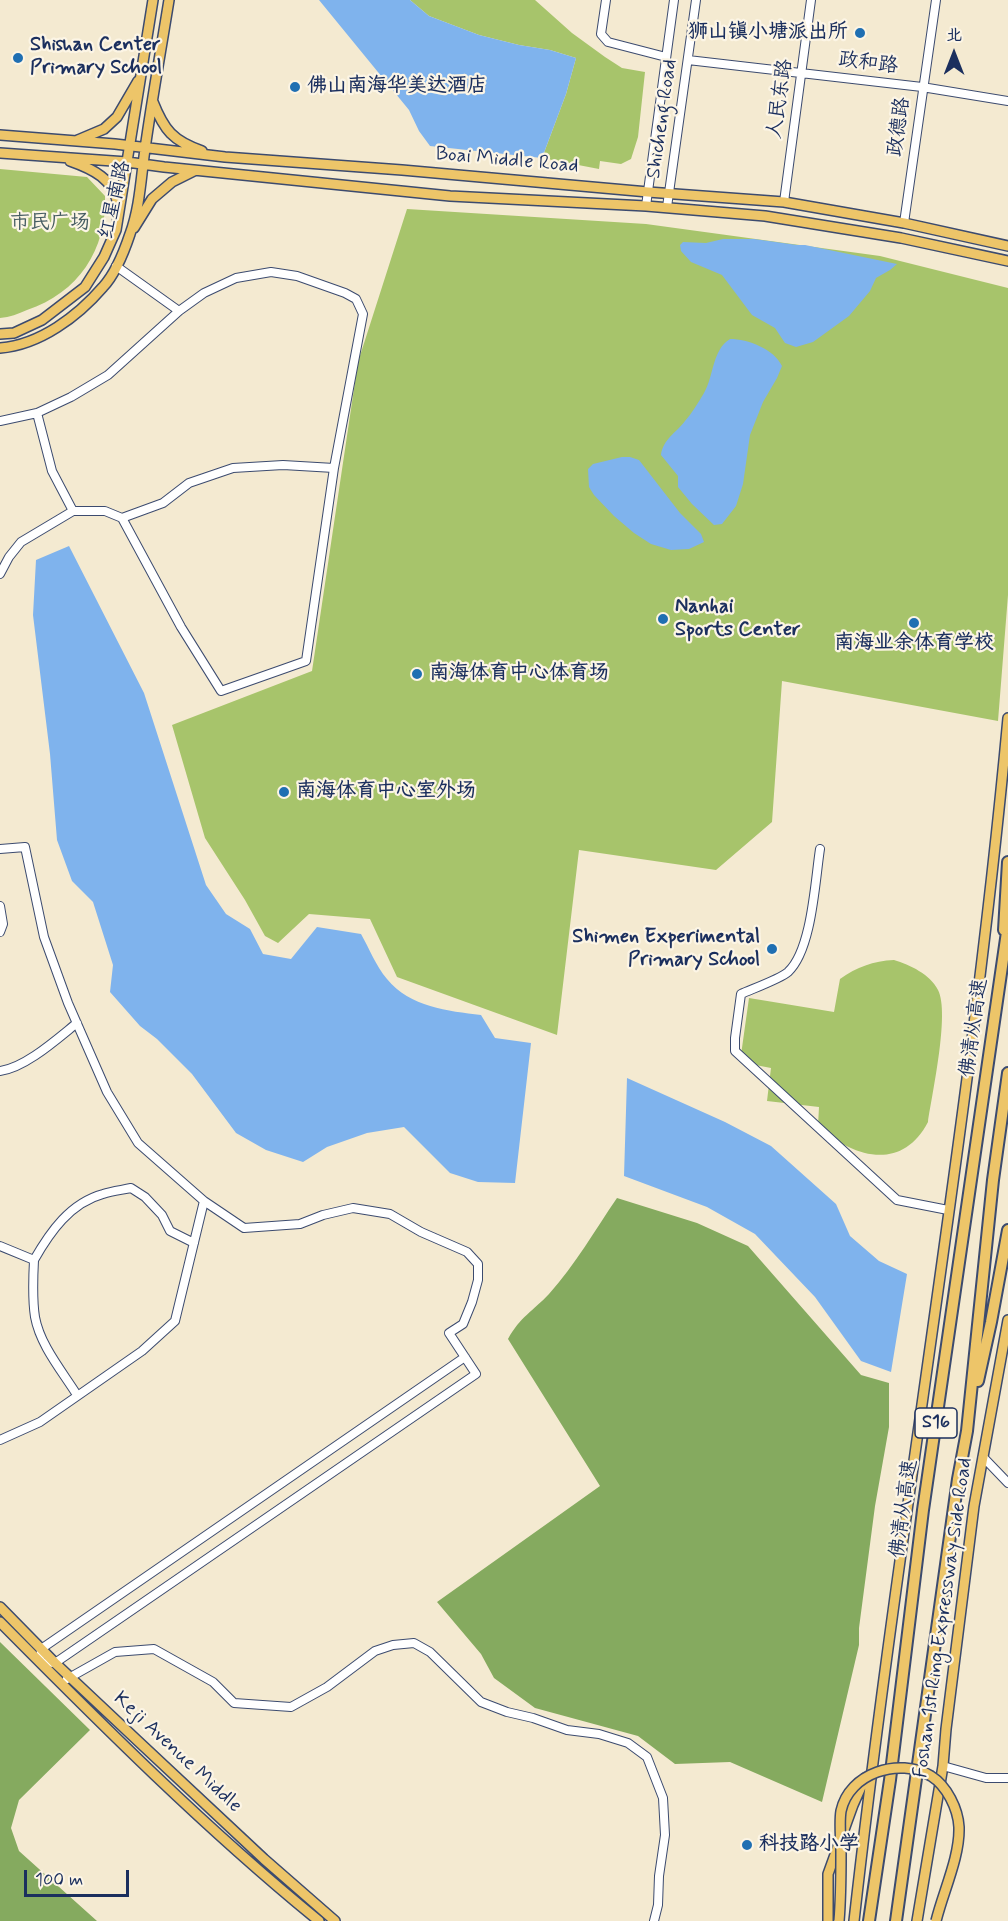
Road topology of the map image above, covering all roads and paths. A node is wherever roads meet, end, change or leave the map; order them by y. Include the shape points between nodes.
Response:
1 (153, 0) edge
2 (169, 0) edge
3 (606, 0) edge
4 (674, 0) edge
5 (696, 0) edge
6 (811, 0) edge
7 (936, 0) edge
8 (666, 57) junction
9 (688, 60) junction
10 (802, 72) junction
11 (141, 76) junction
12 (922, 87) junction
13 (153, 101) junction
14 (1008, 101) edge
15 (0, 135) edge
16 (76, 141) junction
17 (130, 146) junction
18 (145, 148) junction
19 (0, 153) edge
20 (225, 157) junction
21 (62, 158) junction
22 (127, 162) junction
23 (143, 164) junction
24 (196, 170) junction
25 (648, 192) junction
26 (670, 194) junction
27 (784, 202) junction
28 (646, 206) junction
29 (667, 207) junction
30 (119, 211) junction
31 (904, 223) junction
32 (131, 233) junction
33 (1008, 246) edge
34 (1008, 261) edge
35 (116, 266) junction
36 (179, 311) junction
37 (0, 334) edge
38 (0, 348) edge
39 (37, 412) junction
40 (0, 421) edge
41 (334, 468) junction
42 (73, 511) junction
43 (122, 518) junction
44 (0, 574) edge
45 (1008, 718) edge
46 (0, 849) edge
47 (820, 849) dead end
48 (1008, 862) edge
49 (0, 906) edge
50 (1008, 925) edge
51 (0, 932) edge
52 (1002, 969) junction
53 (77, 1023) junction
54 (0, 1071) edge
55 (1008, 1073) edge
56 (204, 1201) junction
57 (948, 1210) junction
58 (1008, 1230) edge
59 (194, 1243) junction
60 (0, 1246) edge
61 (34, 1260) junction
62 (1008, 1320) edge
63 (465, 1357) junction
64 (77, 1395) junction
65 (967, 1431) junction
66 (0, 1440) edge
67 (983, 1457) junction
68 (1008, 1483) edge
69 (0, 1607) edge
70 (0, 1622) edge
71 (41, 1649) junction
72 (40, 1662) junction
73 (56, 1663) junction
74 (70, 1677) junction
75 (61, 1683) junction
76 (874, 1756) junction
77 (943, 1766) junction
78 (1008, 1778) edge
79 (319, 1921) edge
80 (335, 1921) edge
81 (654, 1921) edge
82 (828, 1921) edge
83 (839, 1921) edge
84 (854, 1921) edge
85 (869, 1921) edge
86 (896, 1921) edge
87 (917, 1921) edge
88 (936, 1921) edge

1 - 11 main road
2 - 13 main road, 红星南路
3 - 8 street via 601,34 608,42
4 - 8 street, Shicheng Road
5 - 9 street, Shicheng Road
6 - 10 street, 人民东路
7 - 12 street, 政德路
8 - 25 street, Shicheng Road
9 - 10 street, 政和路
9 - 26 street, Shicheng Road
10 - 12 street, 政和路
10 - 27 street, 人民东路
11 - 16 main road via 117,117 104,129
11 - 17 main road
12 - 14 street, 政和路
12 - 31 street, 政德路
13 - 18 main road, 红星南路
13 - 20 main road via 162,124 174,138
15 - 16 main road, Boai Middle Road
16 - 17 main road, Boai Middle Road
17 - 18 main road, Boai Middle Road
17 - 22 main road
18 - 20 main road, Boai Middle Road
18 - 23 main road, 红星南路
19 - 21 main road, Boai Middle Road
20 - 25 main road, Boai Middle Road
21 - 22 main road, Boai Middle Road
21 - 30 main road via 105,178 116,196
22 - 23 main road, Boai Middle Road
22 - 30 main road
23 - 24 main road, Boai Middle Road
23 - 32 main road, 红星南路
24 - 28 main road, Boai Middle Road via 450,196
24 - 32 main road via 172,182 152,199
25 - 26 main road, Boai Middle Road
25 - 28 street, Shicheng Road
26 - 27 main road, Boai Middle Road
26 - 29 street, Shicheng Road
27 - 31 main road, Boai Middle Road
28 - 29 main road, Boai Middle Road
29 - 34 main road, Boai Middle Road via 765,216 901,238
30 - 37 main road via 116,230 104,257 85,286 42,320 14,333
31 - 33 main road, Boai Middle Road
32 - 35 main road, 红星南路
35 - 36 street
35 - 38 main road, 红星南路 via 104,286 49,333
36 - 39 street via 108,375
36 - 41 street via 204,293 236,278 271,272 314,281 356,299 363,314
39 - 40 street
39 - 42 street via 52,471
41 - 43 street via 233,468 189,483 163,503
41 - 43 street via 306,661 220,691
42 - 43 street via 105,511
42 - 44 street via 21,543
45 - 57 main road via 968,1077
46 - 53 street via 25,847 44,937
47 - 57 street via 808,931 800,955 787,973 741,994 735,1051 897,1200
48 - 52 highway
49 - 51 street
50 - 52 highway, 佛清从高速 / S16
52 - 85 highway, 佛清从高速 / S16 via 923,1510
53 - 54 street via 34,1056
53 - 56 street via 107,1092 138,1143
55 - 65 highway, 佛清从高速 / S16
56 - 59 street
56 - 63 street via 244,1228 300,1224 353,1208 390,1214 467,1252 478,1264 478,1280 463,1324 449,1334
57 - 76 main road
58 - 65 highway
59 - 61 street via 170,1231 162,1215 131,1188 101,1194 69,1211
59 - 64 street via 175,1321 142,1351
60 - 61 street
61 - 64 street via 35,1318 43,1342
62 - 67 main road, Foshan 1st Ring Expressway Side Road
63 - 71 street
63 - 73 street via 476,1374
64 - 66 street via 40,1422
65 - 86 highway, 佛清从高速 / S16
67 - 68 street
67 - 77 main road, Foshan 1st Ring Expressway Side Road
69 - 71 main road, Keji Avenue Middle
70 - 72 main road, Keji Avenue Middle
71 - 72 street
71 - 73 main road, Keji Avenue Middle
72 - 73 street
72 - 75 main road, Keji Avenue Middle
73 - 74 main road, Keji Avenue Middle
74 - 75 street
74 - 80 main road, Keji Avenue Middle
74 - 81 street via 115,1652 154,1649 213,1682 234,1703 291,1707 327,1687 375,1651 414,1643 430,1652 481,1702 567,1730 628,1743 647,1757 663,1798 665,1835
75 - 79 main road, Keji Avenue Middle via 206,1822
76 - 82 main road via 828,1874
76 - 84 main road
77 - 78 street via 986,1778
77 - 87 main road, Foshan 1st Ring Expressway Side Road
83 - 88 main road, bridge via 841,1810 863,1778 897,1768 931,1776 946,1791 959,1827 957,1850

